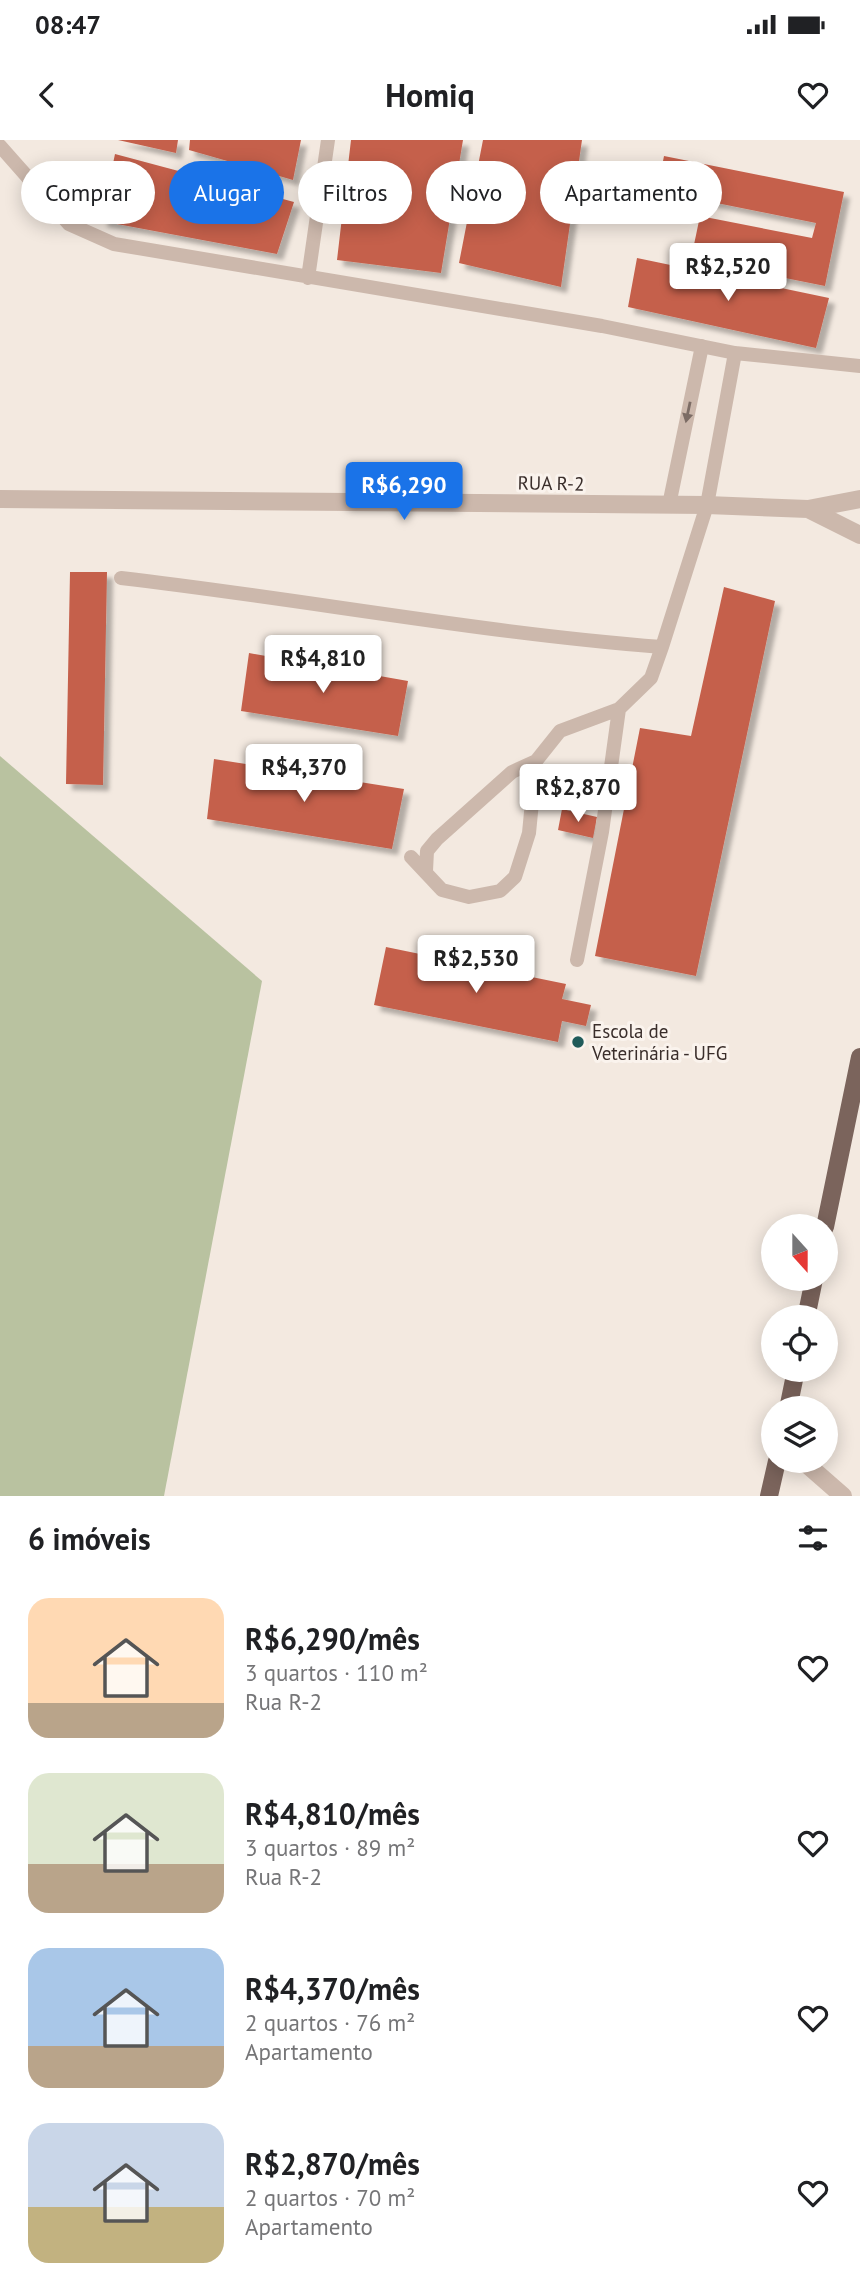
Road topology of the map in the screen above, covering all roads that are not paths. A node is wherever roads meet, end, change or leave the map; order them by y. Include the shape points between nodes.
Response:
1 (328, 140) edge
2 (0, 146) edge
3 (307, 278) junction
4 (702, 345) junction
5 (735, 353) junction
6 (860, 366) edge
7 (0, 499) edge
8 (860, 499) edge
9 (669, 505) junction
10 (707, 505) junction
11 (808, 509) junction
12 (860, 535) edge
13 (121, 578) dead end
14 (663, 647) junction
15 (619, 709) junction
16 (536, 761) junction
17 (411, 857) dead end
18 (426, 870) junction
19 (577, 960) dead end
20 (860, 1057) edge
21 (828, 1214) edge
22 (774, 1473) edge
23 (817, 1473) edge
24 (769, 1496) edge
25 (843, 1496) edge

1 - 3 lane
2 - 3 lane via 69,224 114,244
3 - 4 lane
4 - 5 lane
4 -> 9 lane
5 - 6 lane
5 - 10 lane
7 - 9 street, RUA R-2
8 - 11 street, RUA R-2
9 - 10 street, RUA R-2
10 - 11 street, RUA R-2
10 - 14 lane
11 - 12 street, RUA R-2
13 - 14 lane via 259,594 501,632
14 - 15 lane via 651,678
15 - 16 lane via 560,732
15 - 19 lane via 602,832
16 - 18 lane via 512,772 437,839 427,851
16 - 18 lane via 529,833 515,877 500,891 469,897 443,890
17 - 18 lane
20 - 21 main road
22 - 24 main road
23 - 25 street

